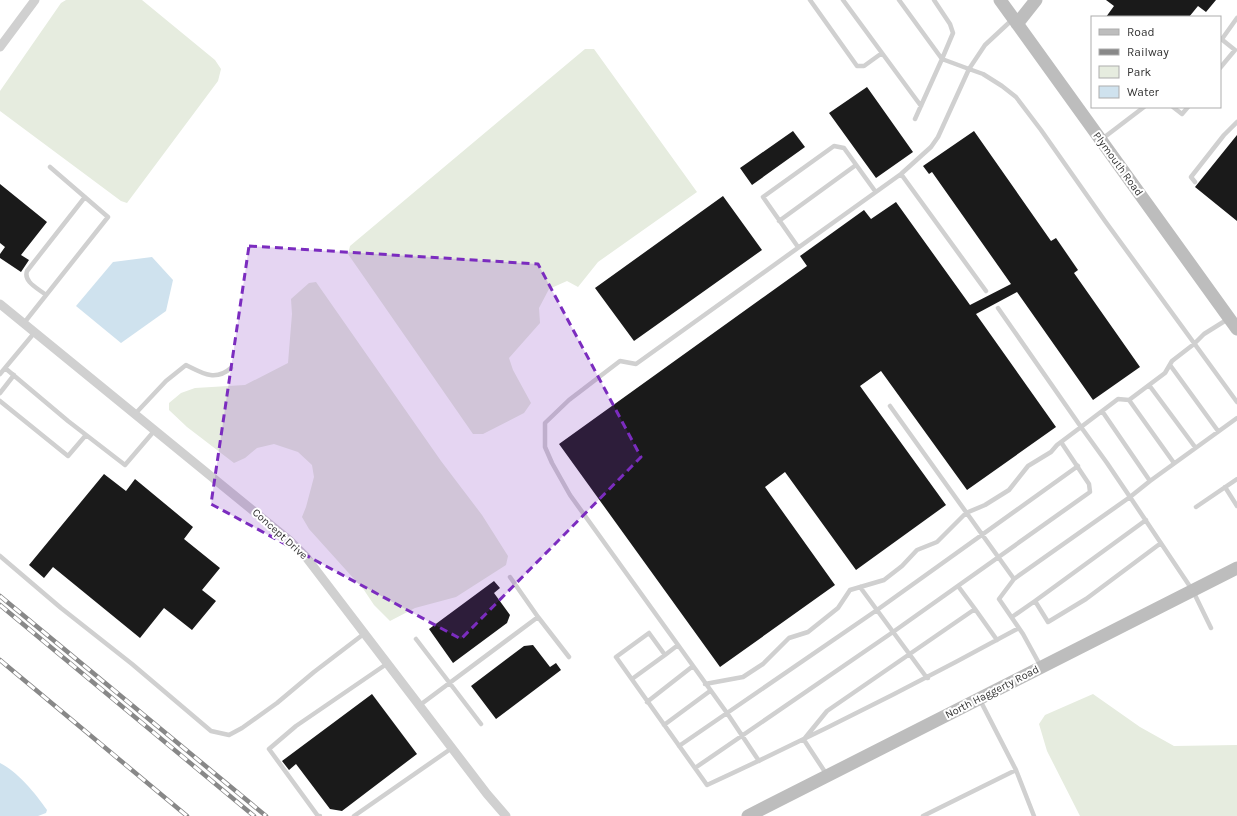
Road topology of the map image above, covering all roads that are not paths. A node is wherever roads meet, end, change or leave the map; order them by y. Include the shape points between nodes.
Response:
1 (35, 0) edge
2 (810, 0) edge
3 (843, 0) edge
4 (899, 0) edge
5 (934, 0) edge
6 (1000, 0) edge
7 (1036, 0) edge
8 (1237, 18) edge
9 (1015, 21) junction
10 (1221, 38) edge
11 (0, 46) edge
12 (882, 53) junction
13 (942, 58) junction
14 (1221, 67) edge
15 (968, 69) junction
16 (921, 106) junction
17 (1143, 108) edge
18 (1175, 108) edge
19 (1187, 108) edge
20 (915, 119) dead end
21 (1237, 122) edge
22 (1101, 140) junction
23 (856, 165) junction
24 (50, 167) dead end
25 (901, 174) junction
26 (1195, 182) dead end
27 (875, 191) junction
28 (85, 197) junction
29 (779, 221) junction
30 (798, 247) junction
31 (986, 291) dead end
32 (46, 295) junction
33 (0, 304) edge
34 (998, 308) dead end
35 (24, 323) junction
36 (1233, 324) edge
37 (35, 332) junction
38 (1194, 344) junction
39 (1170, 365) junction
40 (5, 368) junction
41 (231, 368) dead end
42 (0, 374) edge
43 (14, 375) junction
44 (1149, 385) junction
45 (0, 393) edge
46 (1129, 400) junction
47 (0, 401) edge
48 (1237, 402) edge
49 (890, 406) dead end
50 (1102, 411) junction
51 (135, 414) junction
52 (1237, 418) edge
53 (1081, 427) junction
54 (155, 430) junction
55 (1218, 431) junction
56 (86, 435) junction
57 (1061, 442) junction
58 (1196, 447) junction
59 (1174, 463) junction
60 (1078, 466) junction
61 (1237, 479) edge
62 (1150, 481) junction
63 (1225, 487) junction
64 (1130, 497) junction
65 (1237, 506) edge
66 (1196, 507) dead end
67 (966, 513) junction
68 (1146, 520) junction
69 (982, 534) junction
70 (1161, 543) junction
71 (0, 556) edge
72 (999, 557) junction
73 (1237, 568) edge
74 (510, 577) dead end
75 (1014, 579) junction
76 (958, 586) junction
77 (860, 587) junction
78 (1193, 591) junction
79 (1035, 601) junction
80 (877, 610) junction
81 (975, 610) junction
82 (538, 617) junction
83 (1012, 617) junction
84 (1020, 628) junction
85 (1211, 628) dead end
86 (893, 632) junction
87 (365, 633) junction
88 (416, 639) dead end
89 (997, 640) junction
90 (678, 645) junction
91 (909, 654) junction
92 (665, 655) junction
93 (569, 657) dead end
94 (388, 664) junction
95 (693, 666) junction
96 (1041, 667) junction
97 (927, 678) junction
98 (632, 679) junction
99 (450, 684) junction
100 (705, 684) junction
101 (710, 691) junction
102 (979, 699) junction
103 (647, 702) junction
104 (420, 705) junction
105 (727, 713) junction
106 (481, 724) dead end
107 (664, 725) junction
108 (743, 736) junction
109 (804, 740) junction
110 (679, 746) junction
111 (452, 748) junction
112 (759, 761) junction
113 (694, 768) junction
114 (1016, 770) junction
115 (828, 775) junction
116 (320, 816) edge
117 (354, 816) edge
118 (506, 816) edge
119 (748, 816) edge
120 (922, 816) edge
121 (1034, 816) edge

1 - 11 street
2 - 12 lane via 857,66 864,66
3 - 12 lane
4 - 13 lane
5 - 13 lane via 953,33
6 - 9 street, Plymouth Road
7 - 9 street
8 - 10 lane
9 - 15 lane via 985,45
9 - 22 street, Plymouth Road
10 - 14 lane via 1235,50
12 - 16 lane
13 - 15 lane
13 - 16 lane
15 - 25 lane via 932,147
15 - 38 lane via 983,74 1016,97
16 - 20 lane
17 - 22 lane
18 - 19 lane via 1182,114
21 - 26 lane via 1191,176
22 - 36 street, Plymouth Road
23 - 27 lane
23 - 29 lane
23 - 29 lane via 844,148 834,146 762,197
24 - 28 lane
25 - 27 lane
25 - 31 lane
27 - 30 lane
28 - 32 lane via 27,271 28,280
28 - 32 lane via 108,217
29 - 30 lane
30 - 90 lane via 636,364 620,361 569,400 545,423 545,447 570,495
32 - 35 lane
33 - 35 street, Concept Drive
34 - 53 lane
35 - 37 street, Concept Drive
36 - 38 lane via 1204,334
37 - 40 lane
37 - 51 street, Concept Drive
38 - 39 lane
38 - 48 lane
39 - 44 lane via 1165,373
39 - 55 lane
40 - 42 lane
40 - 43 lane
41 - 51 lane via 226,373 207,375 186,365 166,381
43 - 45 lane
43 - 56 lane
44 - 46 lane
44 - 58 lane
46 - 50 lane via 1118,399
46 - 59 lane
47 - 56 lane via 68,456
49 - 67 lane
50 - 53 lane
50 - 62 lane
51 - 54 street, Concept Drive
52 - 55 lane
53 - 57 lane
53 - 64 lane
54 - 56 lane via 125,465
54 - 87 street, Concept Drive via 289,540 306,557
55 - 58 lane
57 - 60 lane
57 - 67 lane via 1051,452 1028,466 1009,490
58 - 59 lane
59 - 62 lane
60 - 69 lane
60 - 72 lane via 1089,484 1090,492
61 - 63 lane
62 - 64 lane
63 - 65 lane
63 - 66 lane
64 - 68 lane
64 - 75 lane
67 - 69 lane
67 - 77 lane via 937,542 917,550 884,580
68 - 70 lane
68 - 79 lane
69 - 72 lane
69 - 80 lane
70 - 78 lane
70 - 79 lane via 1086,599 1048,622
71 - 87 lane via 211,731 229,735 278,702
72 - 75 lane
72 - 76 lane
73 - 78 street, North Haggerty Road
74 - 82 lane
75 - 83 lane via 999,599
76 - 81 lane
76 - 86 lane
77 - 80 lane
77 - 100 lane via 850,590 838,608 808,632 789,638 763,664 743,677
78 - 85 lane
78 - 96 street, North Haggerty Road
79 - 83 lane
80 - 86 lane
80 - 105 lane
81 - 89 lane
81 - 91 lane
82 - 93 lane
82 - 99 lane
83 - 84 lane
84 - 89 lane
84 - 96 lane
86 - 91 lane
86 - 108 lane
87 - 94 street, Concept Drive
88 - 99 lane
89 - 97 lane
90 - 92 lane
90 - 95 lane
91 - 97 lane
91 - 109 lane via 827,711
92 - 98 lane
92 - 98 lane via 649,633 616,657
94 - 104 street, Concept Drive
94 - 116 lane via 296,726 269,749
95 - 100 lane
95 - 103 lane
96 - 102 street, North Haggerty Road
97 - 109 lane
98 - 103 lane
99 - 104 lane
99 - 106 lane
100 - 101 lane
101 - 105 lane
101 - 107 lane
102 - 114 lane
102 - 115 street, North Haggerty Road
103 - 107 lane
104 - 111 street, Concept Drive
105 - 108 lane
105 - 110 lane
107 - 110 lane
108 - 112 lane
108 - 113 lane
109 - 112 lane
109 - 115 lane
110 - 113 lane
111 - 117 lane
111 - 118 street, Concept Drive
112 - 113 lane via 707,785
114 - 120 lane
114 - 121 lane
115 - 119 street, North Haggerty Road

